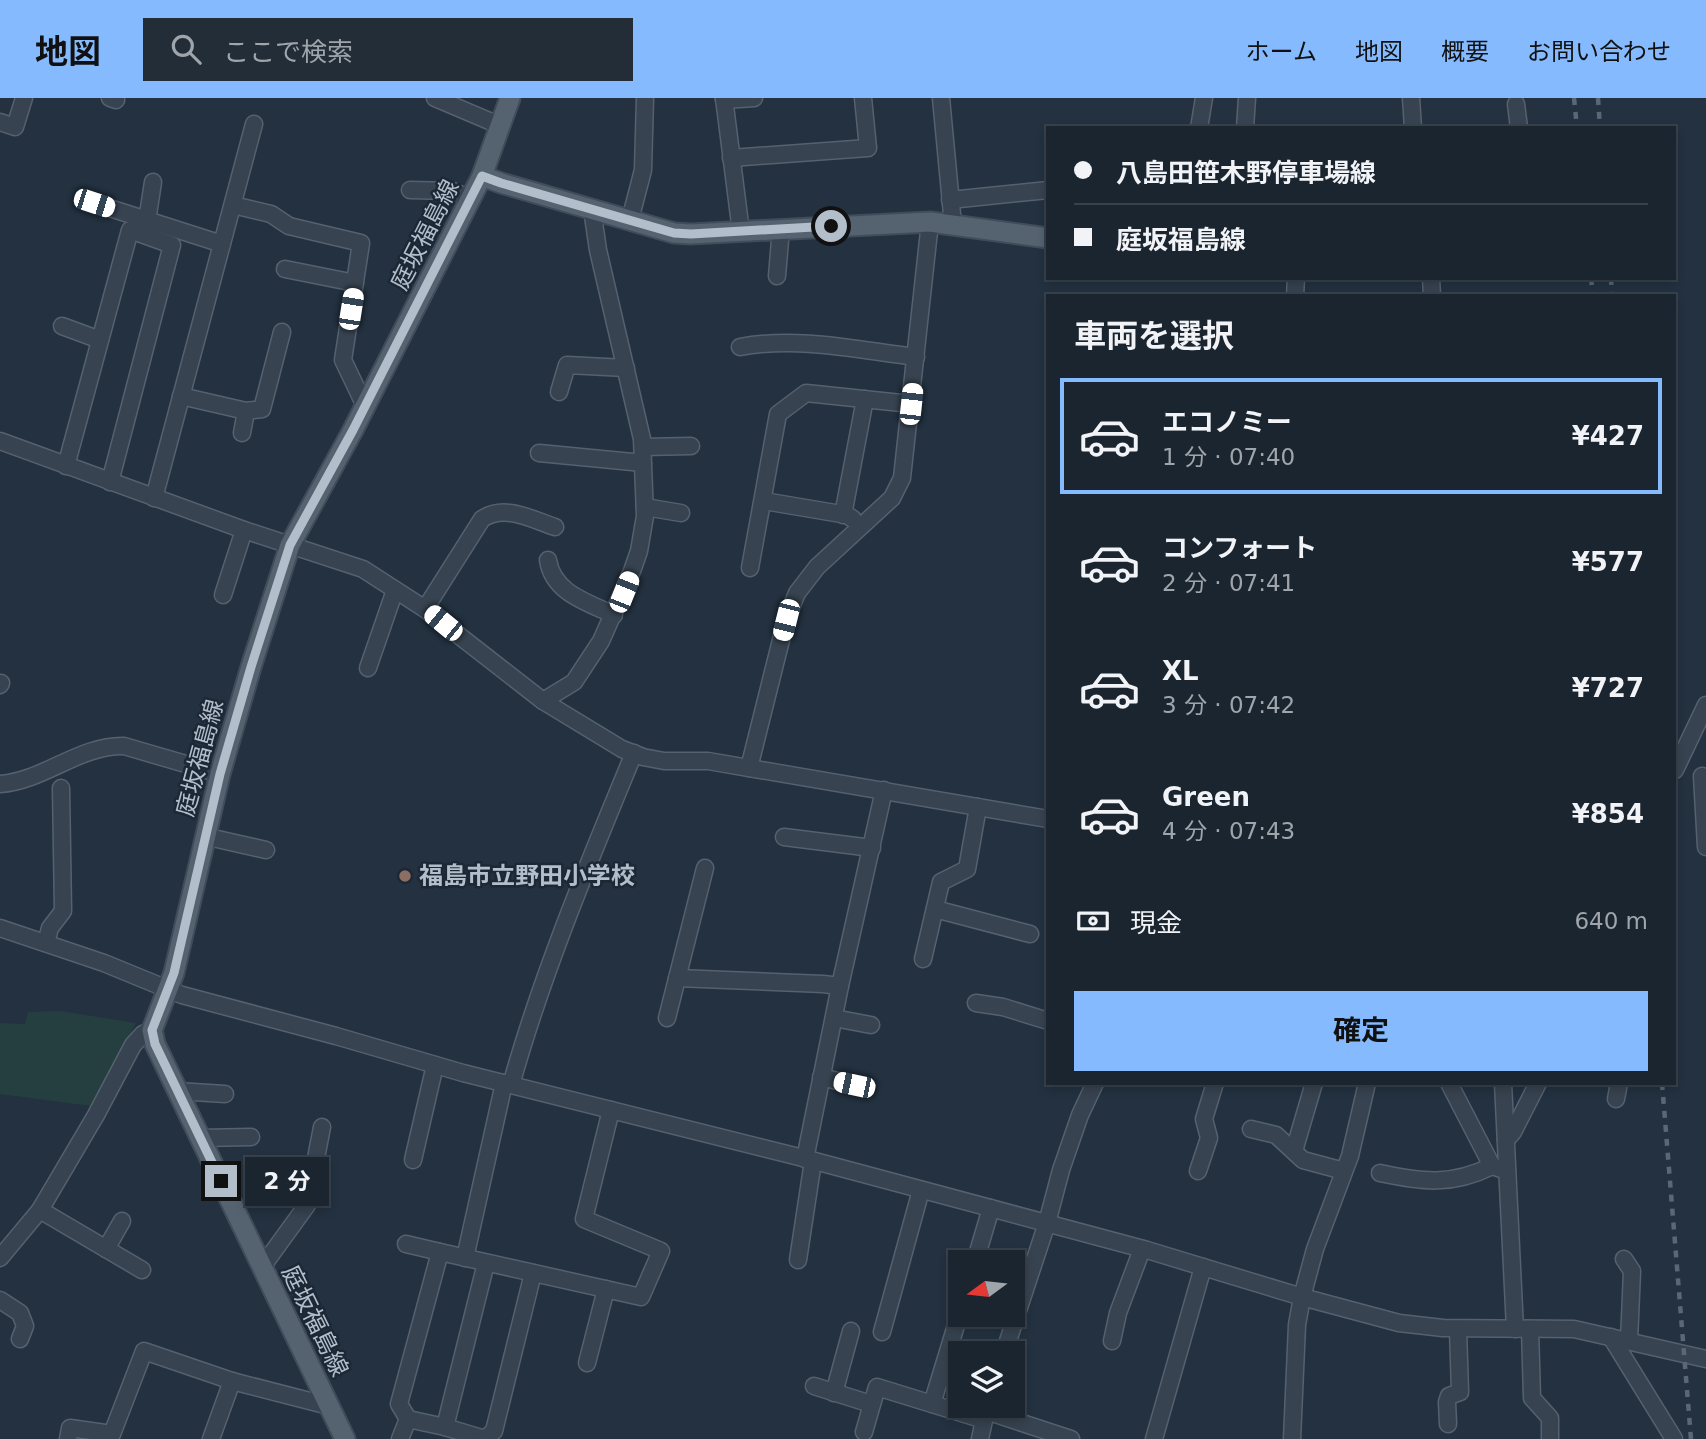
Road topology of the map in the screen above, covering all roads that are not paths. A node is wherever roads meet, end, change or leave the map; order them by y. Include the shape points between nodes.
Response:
1 (24, 98) edge
2 (435, 98) edge
3 (510, 98) edge
4 (645, 98) edge
5 (754, 98) edge
6 (863, 98) edge
7 (941, 98) edge
8 (1204, 98) edge
9 (1247, 98) edge
10 (1411, 98) edge
11 (724, 99) edge
12 (1517, 104) dead end
13 (0, 122) edge
14 (254, 124) dead end
15 (501, 126) junction
16 (1199, 126) edge
17 (1245, 126) edge
18 (1413, 126) edge
19 (1519, 126) edge
20 (731, 158) junction
21 (482, 176) junction
22 (153, 182) dead end
23 (410, 190) dead end
24 (1046, 190) edge
25 (470, 199) junction
26 (950, 200) junction
27 (94, 203) dead end
28 (233, 205) junction
29 (593, 209) junction
30 (631, 220) junction
31 (147, 221) junction
32 (930, 222) junction
33 (953, 225) junction
34 (781, 228) junction
35 (741, 232) junction
36 (1046, 238) edge
37 (222, 244) junction
38 (285, 269) dead end
39 (777, 276) dead end
40 (355, 283) junction
41 (62, 326) dead end
42 (282, 332) dead end
43 (100, 340) junction
44 (740, 347) dead end
45 (916, 357) junction
46 (626, 368) junction
47 (559, 392) dead end
48 (181, 396) junction
49 (864, 399) junction
50 (911, 404) junction
51 (365, 406) junction
52 (246, 411) junction
53 (242, 433) dead end
54 (0, 441) edge
55 (691, 446) dead end
56 (539, 453) dead end
57 (643, 455) junction
58 (66, 466) junction
59 (110, 482) junction
60 (154, 498) junction
61 (764, 501) junction
62 (645, 507) junction
63 (681, 513) dead end
64 (844, 515) junction
65 (864, 526) junction
66 (555, 527) dead end
67 (244, 530) junction
68 (290, 545) junction
69 (548, 560) dead end
70 (751, 568) dead end
71 (395, 590) junction
72 (223, 595) dead end
73 (425, 609) junction
74 (614, 615) junction
75 (369, 668) dead end
76 (543, 701) junction
77 (1706, 705) edge
78 (634, 753) junction
79 (749, 768) junction
80 (1676, 768) edge
81 (220, 774) junction
82 (1704, 776) edge
83 (1676, 777) edge
84 (0, 784) edge
85 (61, 788) dead end
86 (884, 790) junction
87 (978, 807) junction
88 (1046, 818) edge
89 (204, 836) junction
90 (784, 837) dead end
91 (1706, 846) edge
92 (872, 848) junction
93 (266, 850) dead end
94 (705, 869) dead end
95 (935, 909) junction
96 (0, 928) edge
97 (1030, 934) dead end
98 (46, 943) junction
99 (923, 959) dead end
100 (677, 978) junction
101 (840, 986) junction
102 (168, 990) junction
103 (976, 1003) dead end
104 (667, 1018) dead end
105 (834, 1018) junction
106 (1046, 1020) edge
107 (871, 1025) dead end
108 (152, 1030) junction
109 (435, 1065) junction
110 (821, 1077) junction
111 (508, 1084) junction
112 (854, 1085) dead end
113 (1094, 1085) edge
114 (1214, 1085) edge
115 (1313, 1085) edge
116 (1367, 1085) edge
117 (1450, 1085) edge
118 (1503, 1085) edge
119 (1537, 1085) edge
120 (177, 1091) junction
121 (225, 1094) dead end
122 (611, 1110) junction
123 (322, 1127) dead end
124 (1251, 1129) dead end
125 (251, 1137) dead end
126 (200, 1138) junction
127 (1506, 1140) junction
128 (1294, 1151) junction
129 (413, 1160) dead end
130 (809, 1160) junction
131 (1500, 1168) junction
132 (1199, 1171) dead end
133 (1344, 1171) junction
134 (1380, 1173) dead end
135 (921, 1190) junction
136 (991, 1208) junction
137 (40, 1210) junction
138 (122, 1221) dead end
139 (1047, 1223) junction
140 (406, 1244) dead end
141 (106, 1249) junction
142 (1142, 1249) junction
143 (979, 1250) edge
144 (440, 1252) junction
145 (1, 1255) edge
146 (465, 1258) junction
147 (1624, 1259) dead end
148 (798, 1260) dead end
149 (486, 1263) junction
150 (1203, 1267) junction
151 (269, 1269) junction
152 (142, 1270) dead end
153 (533, 1273) junction
154 (606, 1289) junction
155 (1302, 1297) junction
156 (0, 1300) edge
157 (956, 1327) edge
158 (1458, 1329) junction
159 (1523, 1329) junction
160 (851, 1331) dead end
161 (882, 1332) dead end
162 (1611, 1337) junction
163 (20, 1339) dead end
164 (1008, 1341) edge
165 (1112, 1341) dead end
166 (1629, 1341) junction
167 (1706, 1359) edge
168 (587, 1363) dead end
169 (232, 1381) junction
170 (814, 1386) dead end
171 (834, 1393) junction
172 (871, 1404) junction
173 (932, 1404) junction
174 (329, 1406) junction
175 (948, 1406) edge
176 (984, 1418) edge
177 (1005, 1418) edge
178 (408, 1419) junction
179 (1448, 1424) dead end
180 (445, 1427) junction
181 (864, 1432) dead end
182 (68, 1439) edge
183 (211, 1439) edge
184 (345, 1439) edge
185 (400, 1439) edge
186 (485, 1439) edge
187 (979, 1439) edge
188 (1071, 1439) edge
189 (1154, 1439) edge
190 (1292, 1439) edge
191 (1550, 1439) edge
192 (1674, 1439) edge

1 - 13 street via 15,127
2 - 15 street
3 - 15 main road, 庭坂福島線
4 - 30 street via 643,170
5 - 11 street
6 - 20 street via 868,148
7 - 26 street
8 - 16 street
9 - 17 street
10 - 18 street
11 - 20 street
12 - 19 street
14 - 28 street
15 - 21 main road, 庭坂福島線
20 - 35 street
21 - 25 main road, 庭坂福島線
21 - 29 main road
22 - 31 street
23 - 25 street via 453,191
24 - 26 street
25 - 51 main road, 庭坂福島線
26 - 33 street
27 - 31 street
28 - 37 street
28 - 40 street via 271,214 289,226 361,243
29 - 30 main road
29 - 46 street
30 - 35 main road via 674,233
31 - 37 street
32 - 33 main road
32 - 34 main road
32 - 45 street
33 - 36 main road
34 - 35 main road
34 - 39 street
37 - 48 street
38 - 40 street
40 - 51 street via 343,360
41 - 43 street
42 - 52 street via 262,409
43 - 58 street
43 - 59 street via 130,230 173,245
44 - 45 street via 808,343
45 - 50 street
46 - 47 street via 567,365
46 - 57 street
48 - 52 street
48 - 60 street
49 - 50 street
49 - 61 street via 806,393 778,414
49 - 64 street
50 - 65 street via 902,478 892,498
51 - 68 main road, 庭坂福島線
52 - 53 street
54 - 58 street
55 - 57 street
56 - 57 street
57 - 62 street
58 - 59 street
59 - 60 street
60 - 67 street
61 - 64 street
61 - 70 street
62 - 63 street
62 - 74 street via 639,551
64 - 65 street
65 - 79 street via 817,567 797,593
66 - 73 street via 501,510 491,513 482,519
67 - 68 street
67 - 72 street
68 - 71 street via 363,569
68 - 81 main road, 庭坂福島線
69 - 74 street via 557,584
71 - 73 street
71 - 75 street
73 - 76 street
74 - 76 street via 574,682
76 - 78 street
77 - 80 street
78 - 79 street via 664,761 708,761
78 - 111 street via 587,866
79 - 86 street
81 - 84 street via 113,746
81 - 89 main road, 庭坂福島線
82 - 83 street
82 - 91 street
85 - 98 street via 63,911 50,928
86 - 87 street
86 - 92 street
87 - 88 street
87 - 95 street via 967,869 941,882
89 - 93 street
89 - 102 main road, 庭坂福島線
90 - 92 street
92 - 101 street
94 - 100 street
95 - 97 street
95 - 99 street
96 - 98 street
98 - 102 street
100 - 101 street
100 - 104 street
101 - 105 street
102 - 108 main road, 庭坂福島線
102 - 109 street
103 - 106 street
105 - 107 street
105 - 110 street
108 - 120 main road, 庭坂福島線
108 - 137 street via 132,1045
109 - 111 street
109 - 129 street
110 - 112 street
110 - 130 street
111 - 122 street
111 - 146 street
113 - 139 street via 1061,1170
114 - 132 street via 1204,1118 1209,1138
115 - 128 street
116 - 133 street
117 - 131 street
118 - 127 street
119 - 127 street
120 - 121 street
120 - 126 main road, 庭坂福島線
122 - 130 street
122 - 154 street via 584,1219 661,1251 640,1297
123 - 151 street via 306,1205
124 - 128 street via 1276,1135
125 - 126 street
126 - 151 main road, 庭坂福島線
127 - 131 street
128 - 133 street via 1303,1160
130 - 135 street
130 - 148 street
131 - 134 street via 1452,1181
131 - 159 street
133 - 155 street
135 - 136 street
135 - 161 street
136 - 139 street
136 - 143 street
137 - 141 street
137 - 145 street
138 - 141 street
139 - 142 street
139 - 164 street
140 - 144 street
141 - 152 street
142 - 150 street
142 - 165 street
144 - 146 street
144 - 178 street via 399,1404
146 - 149 street
147 - 166 street via 1632,1271
149 - 153 street
149 - 180 street
150 - 155 street
150 - 189 street
151 - 174 main road, 庭坂福島線
153 - 154 street
153 - 186 street via 495,1431
154 - 168 street
155 - 158 street via 1399,1323
155 - 190 street
156 - 163 street via 20,1313 25,1326
157 - 173 street
158 - 159 street
158 - 179 street via 1460,1392 1447,1402
159 - 162 street via 1574,1329
159 - 191 street via 1532,1398 1550,1418
160 - 171 street
162 - 166 street
162 - 192 street
166 - 167 street
169 - 174 street
169 - 182 street via 144,1352 112,1434 70,1428
169 - 183 street
170 - 171 street
171 - 172 street
172 - 173 street via 877,1387
172 - 181 street
173 - 175 street
174 - 184 main road, 庭坂福島線
176 - 187 street
177 - 188 street
178 - 180 street
178 - 185 street
180 - 186 street

